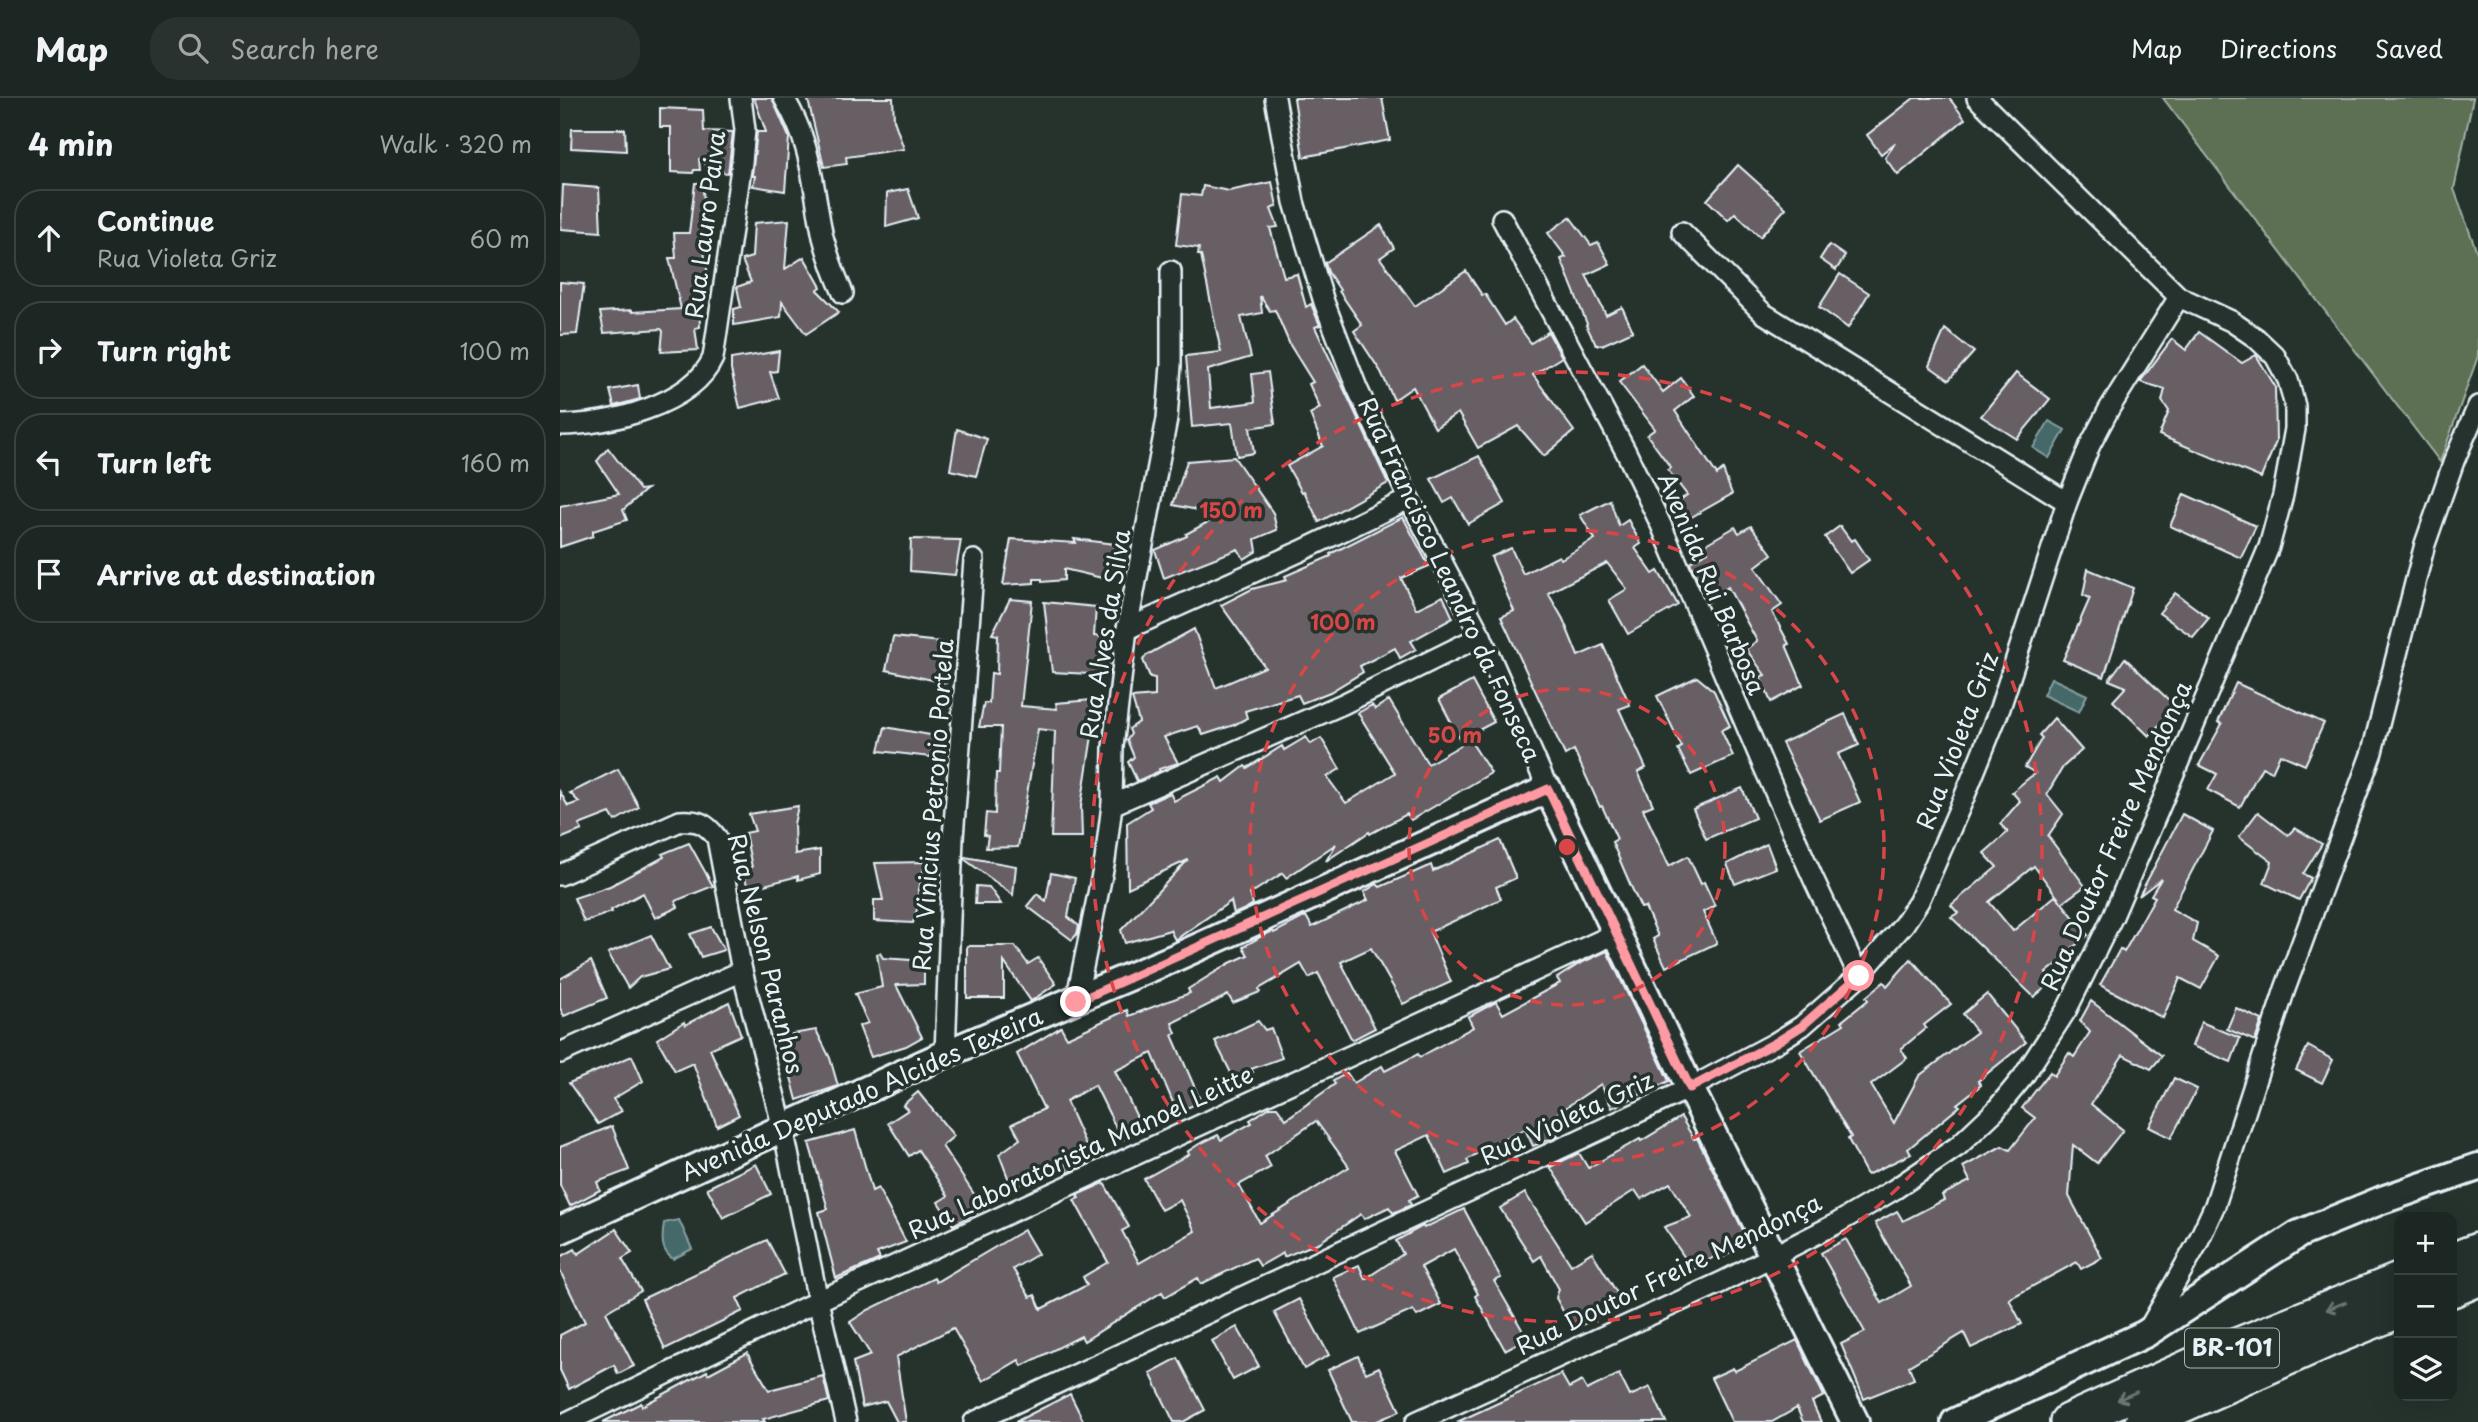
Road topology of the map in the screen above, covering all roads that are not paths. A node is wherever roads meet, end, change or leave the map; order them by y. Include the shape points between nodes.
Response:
1 (741, 98) edge
2 (784, 98) edge
3 (1275, 98) edge
4 (1977, 98) edge
5 (1502, 219) dead end
6 (1682, 232) dead end
7 (1171, 271) dead end
8 (843, 293) dead end
9 (2179, 297) junction
10 (2478, 406) edge
11 (560, 425) edge
12 (1409, 499) junction
13 (2067, 502) junction
14 (974, 560) dead end
15 (1127, 629) junction
16 (1481, 636) junction
17 (1548, 789) junction
18 (1112, 804) junction
19 (560, 874) edge
20 (1617, 933) junction
21 (742, 971) junction
22 (1859, 976) junction
23 (1076, 1002) junction
24 (560, 1053) edge
25 (945, 1054) junction
26 (1690, 1088) junction
27 (783, 1128) junction
28 (2478, 1167) edge
29 (560, 1230) edge
30 (2478, 1251) edge
31 (1774, 1256) junction
32 (2457, 1259) edge
33 (2478, 1278) edge
34 (2394, 1283) edge
35 (2457, 1287) edge
36 (818, 1301) junction
37 (2394, 1312) edge
38 (2146, 1334) junction
39 (566, 1422) edge
40 (846, 1422) edge
41 (974, 1422) edge
42 (1416, 1422) edge
43 (1855, 1422) edge
44 (1955, 1422) edge
45 (2068, 1422) edge
46 (2143, 1422) edge

1 - 11 street, Rua Lauro Paiva via 742,162 708,369 690,386 631,415 587,425
2 - 8 street via 809,153 824,237
3 - 12 street, Rua Francisco Leandro da Fonseca via 1294,202 1324,302 1357,388
4 - 9 street, Rua Doutor Freire Mendonça
5 - 22 street, Avenida Rui Barbosa via 1655,513
6 - 13 street via 1763,313
7 - 15 street, Rua Alves da Silva via 1167,419
9 - 13 street, Rua Violeta Griz via 2109,409
9 - 31 street, Rua Doutor Freire Mendonça via 2231,321 2275,356 2288,380 2295,429 2269,547 2164,797 2067,1009 1995,1111 1958,1146 1895,1189
10 - 38 street via 2425,544 2372,752 2286,989 2215,1205
12 - 15 street
12 - 16 street, Rua Francisco Leandro da Fonseca
13 - 22 street, Rua Violeta Griz via 2000,708 1940,855 1904,924
14 - 25 street, Rua Vinicius Petronio Portela via 953,838
15 - 18 street, Rua Alves da Silva via 1113,747
16 - 17 street, Rua Francisco Leandro da Fonseca
16 - 18 street via 1343,704
17 - 20 main road, Rua Francisco Leandro da Fonseca
17 - 23 main road, Avenida Deputado Alcides Texeira
18 - 23 street, Rua Alves da Silva
19 - 21 street, Rua Nelson Paranhos via 680,821 695,820 708,826 718,838
20 - 26 main road, Rua Francisco Leandro da Fonseca
20 - 36 street, Rua Laboratorista Manoel Leitte
21 - 24 street
21 - 27 street, Rua Nelson Paranhos
22 - 26 street, Rua Violeta Griz via 1802,1026
23 - 25 main road, Avenida Deputado Alcides Texeira
25 - 27 main road, Avenida Deputado Alcides Texeira
26 - 31 main road, Rua Francisco Leandro da Fonseca
26 - 41 street, Rua Violeta Griz
27 - 29 main road, Avenida Deputado Alcides Texeira
27 - 36 street, Rua Nelson Paranhos
28 - 38 main road via 2299,1234
30 - 32 highway
31 - 42 street, Rua Doutor Freire Mendonça
31 - 43 main road, Rua Francisco Leandro da Fonseca
33 - 35 highway
34 -> 45 highway, BR-101
36 - 39 street, Rua Laboratorista Manoel Leitte
36 - 40 street, Rua Nelson Paranhos
37 - 46 highway, BR-101
38 - 44 main road

